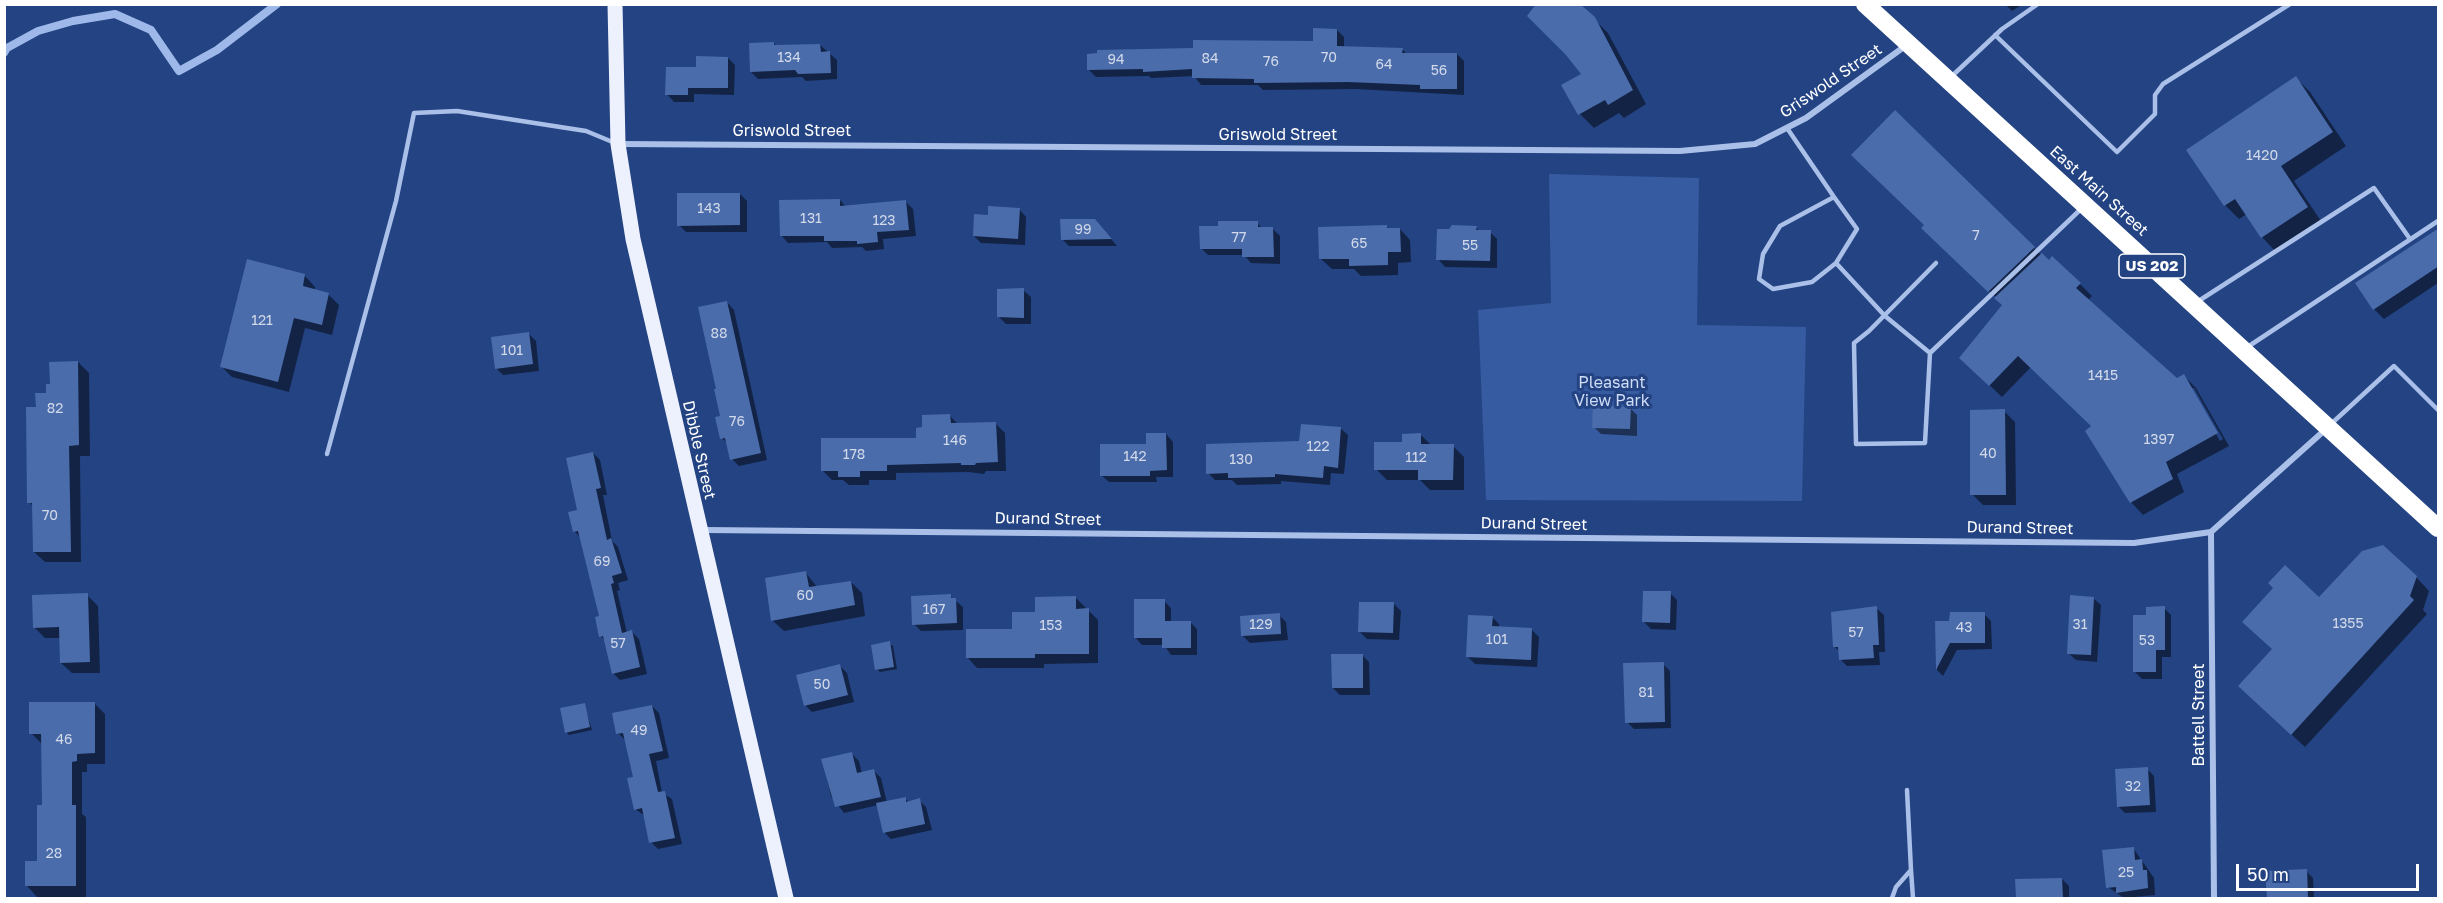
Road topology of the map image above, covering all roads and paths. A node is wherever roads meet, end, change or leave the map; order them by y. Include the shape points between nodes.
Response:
1 (615, 4) edge
2 (1865, 4) edge
3 (2038, 4) edge
4 (2290, 4) edge
5 (1995, 35) junction
6 (1908, 44) junction
7 (1948, 80) junction
8 (1786, 128) junction
9 (618, 144) junction
10 (1834, 197) junction
11 (2085, 205) junction
12 (2439, 220) edge
13 (2410, 239) junction
14 (1836, 263) junction
15 (1936, 263) dead end
16 (2194, 304) junction
17 (1885, 316) junction
18 (2244, 349) junction
19 (1930, 353) junction
20 (2439, 410) edge
21 (2329, 427) junction
22 (327, 454) dead end
23 (2439, 528) edge
24 (698, 530) junction
25 (2211, 532) junction
26 (1907, 790) dead end
27 (1911, 870) junction
28 (786, 898) edge
29 (1892, 898) edge
30 (1913, 898) edge
31 (2214, 898) edge

1 - 9 main road, Dibble Street
2 - 6 highway, East Main Street / US 202
3 - 5 lane
4 - 5 lane via 2163,84 2155,95 2155,114 2117,152
5 - 7 lane
6 - 7 highway, East Main Street / US 202
6 - 8 street, Griswold Street via 1806,118
7 - 11 highway, East Main Street / US 202
8 - 9 street, Griswold Street via 1755,144 1680,151
8 - 10 lane
9 - 22 lane via 586,131 457,111 414,112 396,201
9 - 24 main road, Dibble Street via 633,239
10 - 14 lane via 1857,229
10 - 14 lane via 1780,226 1763,254 1758,279 1773,289 1812,282
11 - 16 highway, East Main Street / US 202
11 - 19 lane
12 - 13 lane
13 - 16 lane via 2374,188
13 - 18 lane
14 - 17 lane
15 - 17 lane
16 - 18 highway, East Main Street / US 202
17 - 19 lane
17 - 19 lane via 1854,343 1856,444 1925,443
18 - 21 highway, East Main Street / US 202
20 - 21 lane via 2394,366
21 - 23 highway, East Main Street / US 202
21 - 25 street
24 - 25 street, Durand Street via 2134,543
24 - 28 main road, Dibble Street
25 - 31 street, Battell Street
26 - 27 lane
27 - 29 lane
27 - 30 lane

